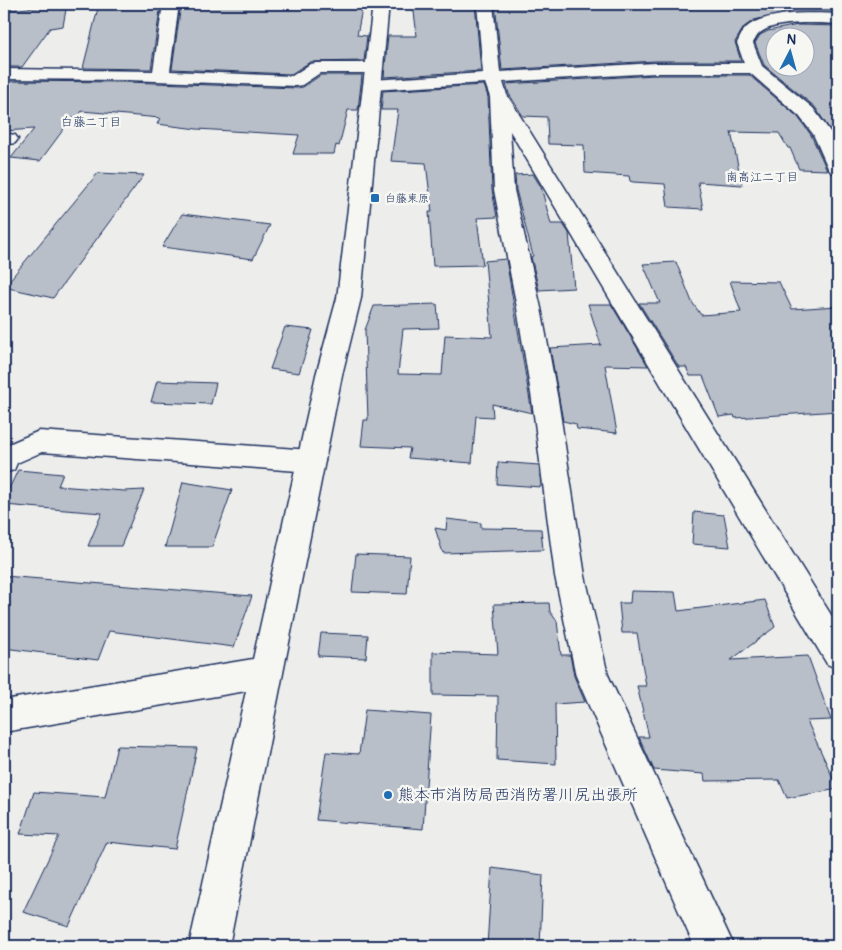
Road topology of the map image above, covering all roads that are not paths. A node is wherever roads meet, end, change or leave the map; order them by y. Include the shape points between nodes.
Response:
1 (171, 4) edge
2 (381, 4) edge
3 (485, 4) edge
4 (804, 11) edge
5 (838, 19) edge
6 (754, 68) junction
7 (4, 74) edge
8 (161, 76) junction
9 (373, 76) junction
10 (496, 87) junction
11 (838, 168) edge
12 (311, 461) junction
13 (4, 462) edge
14 (838, 654) edge
15 (266, 672) junction
16 (4, 716) edge
17 (208, 946) edge
18 (714, 946) edge

1 - 8 street
2 - 9 street
3 - 10 street
4 - 5 street
4 - 6 street via 753,30 745,43
6 - 10 street via 656,68
6 - 11 street via 806,112 822,134
7 - 8 street
8 - 9 street via 296,81 316,68
9 - 10 street
9 - 12 street via 350,298 329,375
10 - 14 street
10 - 18 street via 504,190 545,400 570,576 592,676
12 - 13 street via 39,441 7,456
12 - 15 street
15 - 16 street
15 - 17 street

